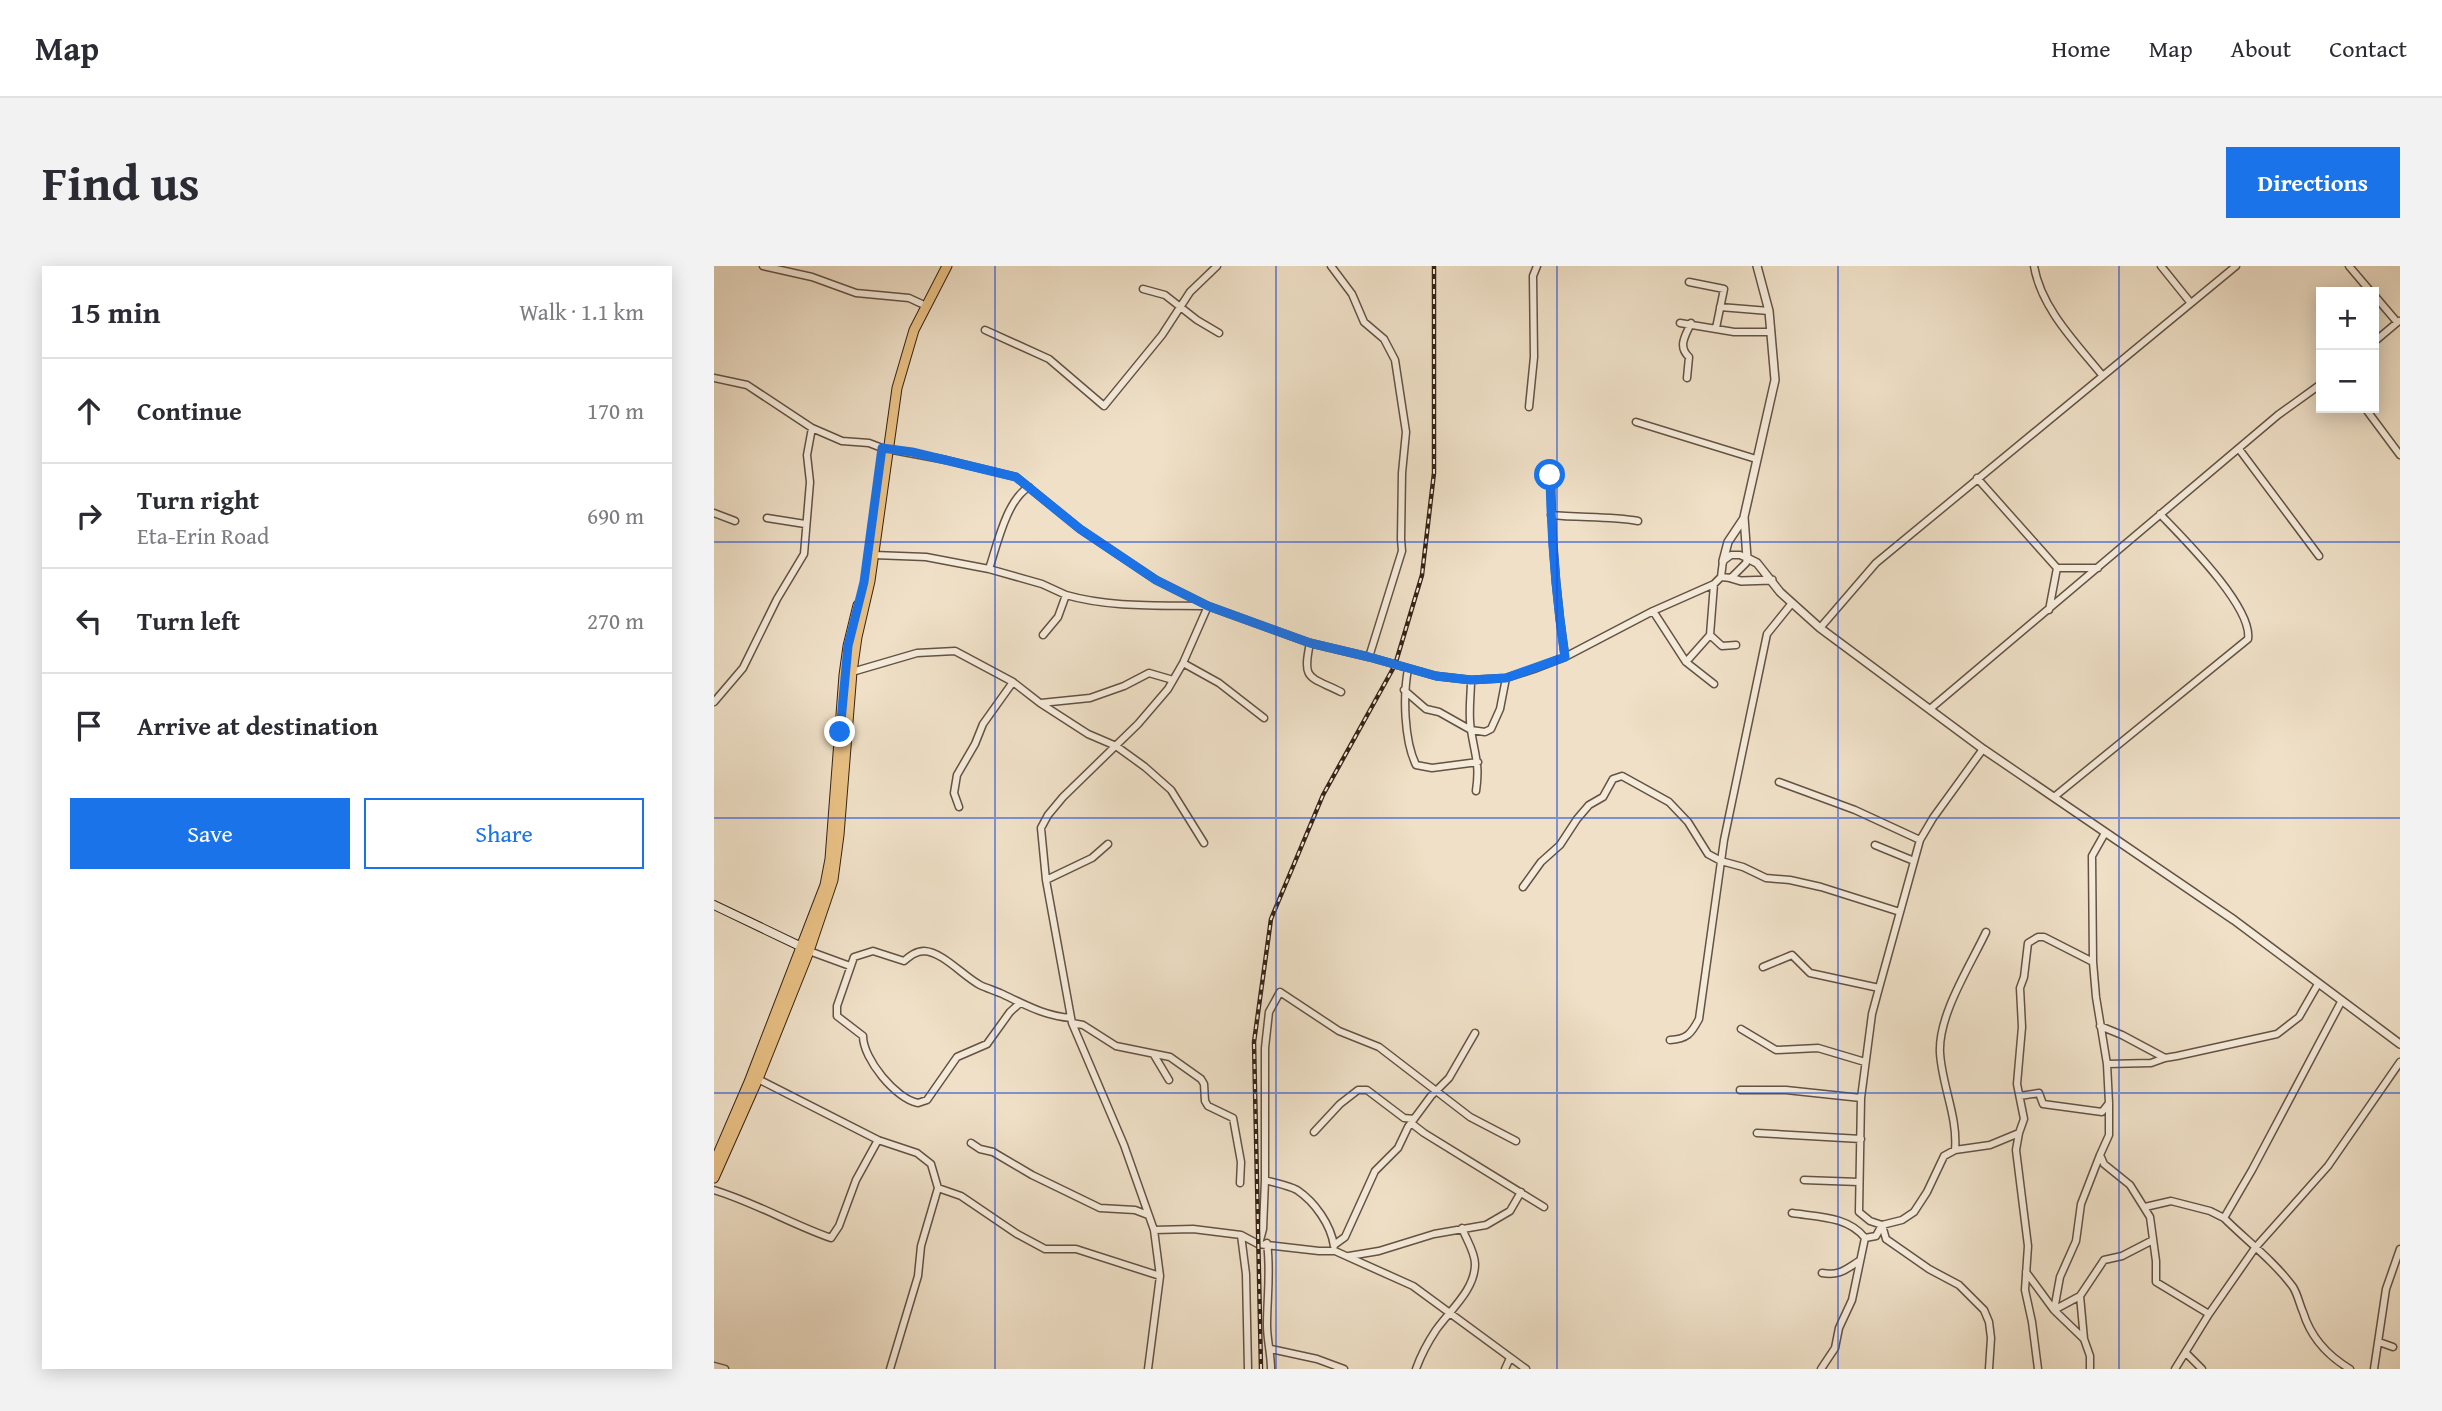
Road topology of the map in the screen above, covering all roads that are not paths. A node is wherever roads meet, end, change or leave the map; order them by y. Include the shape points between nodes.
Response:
1 (763, 266) edge
2 (940, 266) edge
3 (947, 266) edge
4 (1217, 266) edge
5 (1331, 266) edge
6 (1537, 266) edge
7 (1757, 266) edge
8 (2034, 266) edge
9 (2161, 266) edge
10 (2236, 266) edge
11 (2348, 266) edge
12 (1689, 282) dead end
13 (2366, 287) edge
14 (1143, 289) dead end
15 (2379, 301) edge
16 (2190, 303) junction
17 (922, 304) junction
18 (1182, 307) junction
19 (1720, 307) junction
20 (1769, 311) junction
21 (2398, 321) edge
22 (1680, 323) dead end
23 (1691, 323) junction
24 (1716, 328) junction
25 (985, 330) dead end
26 (1219, 332) dead end
27 (1771, 332) junction
28 (2379, 338) edge
29 (2102, 375) junction
30 (714, 378) edge
31 (1687, 378) dead end
32 (2316, 388) edge
33 (1529, 407) dead end
34 (2369, 413) edge
35 (1636, 422) dead end
36 (812, 428) junction
37 (885, 448) junction
38 (2239, 449) junction
39 (2400, 455) edge
40 (1756, 460) junction
41 (1550, 475) dead end
42 (1977, 478) junction
43 (1029, 486) junction
44 (714, 513) edge
45 (2160, 514) junction
46 (1551, 516) junction
47 (1744, 517) junction
48 (767, 518) dead end
49 (735, 521) dead end
50 (1638, 521) dead end
51 (805, 524) junction
52 (874, 555) junction
53 (2319, 556) dead end
54 (1747, 558) junction
55 (1723, 561) junction
56 (2057, 568) junction
57 (2098, 568) junction
58 (989, 569) junction
59 (1721, 577) junction
60 (1731, 578) junction
61 (1772, 580) junction
62 (1714, 584) junction
63 (1066, 595) junction
64 (1792, 603) junction
65 (1208, 606) junction
66 (2049, 610) junction
67 (1653, 611) junction
68 (1820, 628) junction
69 (1043, 635) dead end
70 (1710, 635) junction
71 (1310, 643) junction
72 (1736, 645) dead end
73 (1369, 657) junction
74 (1565, 657) junction
75 (1686, 662) junction
76 (1183, 663) junction
77 (1408, 668) junction
78 (848, 676) junction
79 (1506, 678) junction
80 (1172, 680) junction
81 (1471, 680) junction
82 (1013, 682) junction
83 (1714, 684) dead end
84 (1404, 690) junction
85 (1341, 692) dead end
86 (714, 702) edge
87 (1040, 703) junction
88 (1930, 709) junction
89 (1264, 718) dead end
90 (1471, 730) junction
91 (1116, 746) junction
92 (1983, 749) junction
93 (1478, 762) junction
94 (1779, 782) dead end
95 (1476, 791) dead end
96 (2054, 797) junction
97 (959, 807) dead end
98 (2105, 833) junction
99 (1920, 840) junction
100 (1204, 843) dead end
101 (1108, 844) dead end
102 (1875, 845) dead end
103 (1721, 861) junction
104 (1914, 861) junction
105 (1046, 880) junction
106 (1523, 887) dead end
107 (714, 905) edge
108 (1900, 912) junction
109 (1986, 932) dead end
110 (805, 949) junction
111 (2093, 962) junction
112 (850, 966) junction
113 (1763, 967) dead end
114 (2318, 984) junction
115 (1879, 988) junction
116 (2341, 1002) junction
117 (1020, 1003) junction
118 (1072, 1020) junction
119 (2100, 1026) junction
120 (1741, 1029) dead end
121 (1475, 1033) dead end
122 (1670, 1040) dead end
123 (2400, 1044) edge
124 (1153, 1054) junction
125 (2165, 1058) junction
126 (1865, 1062) junction
127 (2400, 1062) edge
128 (2107, 1064) junction
129 (758, 1079) junction
130 (1169, 1080) dead end
131 (1740, 1090) dead end
132 (1436, 1091) junction
133 (2020, 1096) junction
134 (1861, 1098) junction
135 (2109, 1103) junction
136 (1413, 1121) junction
137 (1314, 1132) dead end
138 (1757, 1133) dead end
139 (2020, 1133) junction
140 (1861, 1139) junction
141 (878, 1140) junction
142 (1516, 1142) dead end
143 (971, 1143) dead end
144 (1955, 1150) junction
145 (2100, 1155) junction
146 (714, 1163) edge
147 (714, 1178) edge
148 (1265, 1180) junction
149 (1804, 1180) dead end
150 (1859, 1182) junction
151 (1240, 1183) dead end
152 (938, 1188) junction
153 (714, 1190) edge
154 (1521, 1192) junction
155 (1544, 1207) dead end
156 (2145, 1207) junction
157 (1792, 1213) dead end
158 (1148, 1214) junction
159 (2224, 1218) junction
160 (1882, 1225) junction
161 (1462, 1228) junction
162 (1154, 1230) junction
163 (1241, 1235) junction
164 (1865, 1238) junction
165 (2153, 1240) junction
166 (1263, 1243) junction
167 (1334, 1248) junction
168 (2255, 1248) junction
169 (2400, 1249) edge
170 (1347, 1256) junction
171 (1859, 1261) junction
172 (2026, 1272) junction
173 (1822, 1273) dead end
174 (1841, 1273) junction
175 (1160, 1276) junction
176 (1857, 1281) junction
177 (2080, 1296) junction
178 (2054, 1310) junction
179 (1450, 1311) junction
180 (2209, 1314) junction
181 (2084, 1339) junction
182 (2379, 1342) junction
183 (2393, 1347) dead end
184 (1271, 1349) junction
185 (2186, 1353) junction
186 (1510, 1357) junction
187 (714, 1366) edge
188 (725, 1369) edge
189 (890, 1369) edge
190 (1148, 1369) edge
191 (1248, 1369) edge
192 (1271, 1369) edge
193 (1344, 1369) edge
194 (1416, 1369) edge
195 (1504, 1369) edge
196 (1526, 1369) edge
197 (1821, 1369) edge
198 (1989, 1369) edge
199 (2038, 1369) edge
200 (2090, 1369) edge
201 (2175, 1369) edge
202 (2202, 1369) edge
203 (2350, 1369) edge
204 (2374, 1369) edge

1 - 17 street via 856,293 909,298
2 - 17 main road
3 - 37 main road via 905,354
4 - 18 street via 1190,292
5 - 73 street via 1352,294 1364,322 1391,349 1406,432 1402,551
6 - 33 street via 1532,276 1534,357
7 - 20 street
8 - 29 street via 2051,307
9 - 16 street
10 - 16 street
11 - 13 street
12 - 19 street via 1724,289
14 - 18 street via 1160,292
15 - 21 street
16 - 29 street
17 - 37 main road via 895,368
18 - 25 street via 1104,406 1042,354
18 - 26 street
19 - 20 street
19 - 24 street
20 - 27 street
21 - 28 street
22 - 23 street
23 - 24 street
23 - 31 street via 1683,342 1689,357
24 - 27 street
27 - 40 street via 1775,380
29 - 42 street
30 - 36 street via 747,385
32 - 38 street
34 - 39 street
35 - 40 street
36 - 37 street via 842,441
36 - 51 street
37 - 43 street via 1016,477
37 - 52 main road
37 - 78 main road
38 - 45 street
38 - 53 street
40 - 47 street
41 - 46 street
42 - 56 street
42 - 68 street via 1876,563
43 - 58 street via 1012,507
43 - 65 street via 1080,529 1145,573
44 - 49 street
45 - 57 street
45 - 96 street via 2235,600 2250,631 2248,639
46 - 50 street
46 - 74 street
47 - 54 street
47 - 55 street via 1728,542
48 - 51 street
51 - 86 street via 804,554 743,668
52 - 58 street via 926,557
52 - 78 main road
54 - 55 street via 1735,554
54 - 60 street
54 - 61 street
55 - 59 street
56 - 57 street
56 - 66 street
57 - 66 street
58 - 63 street
59 - 60 street
59 - 62 street
60 - 61 street
61 - 64 street
62 - 67 street
62 - 70 street
63 - 65 street via 1133,604
63 - 69 street via 1058,617
64 - 68 street
64 - 103 street via 1767,634
65 - 71 street
65 - 76 street
66 - 88 street
67 - 74 street
67 - 75 street
68 - 88 street
70 - 72 street via 1722,646
70 - 75 street
71 - 73 street
71 - 85 street via 1305,667 1310,676
73 - 77 street
74 - 79 street
75 - 83 street
76 - 80 street
76 - 89 street via 1219,682
77 - 81 street
77 - 84 street
78 - 82 street via 917,653 955,651
78 - 110 main road via 835,870
79 - 81 street
79 - 90 street via 1495,724 1485,732
80 - 87 street via 1149,673 1090,698
80 - 91 street
81 - 90 street
82 - 87 street
82 - 97 street via 983,724 957,775 954,793
84 - 90 street via 1426,709
84 - 93 street via 1409,751 1416,765 1432,768
87 - 91 street
88 - 92 street
90 - 93 street
91 - 100 street via 1171,790
91 - 105 street via 1048,814 1041,828
92 - 96 street
92 - 99 street
93 - 95 street
94 - 99 street
96 - 98 street
98 - 111 street via 2092,856
98 - 114 street via 2234,920
99 - 104 street
101 - 105 street via 1092,858
102 - 104 street
103 - 106 street via 1708,854 1669,802 1622,776 1613,779 1603,797 1588,805
103 - 108 street via 1766,878 1821,887
103 - 122 street via 1699,1019 1691,1034
104 - 108 street
105 - 118 street
107 - 110 main road
108 - 115 street
109 - 144 street via 1949,1009 1941,1039 1957,1135
110 - 112 street
110 - 129 main road
110 - 146 main road
111 - 119 street
111 - 133 street via 2044,937 2028,943 2020,988
112 - 117 street via 854,957 873,951 904,961 925,951
112 - 117 street via 837,1016 863,1036 881,1076 913,1102 927,1100 957,1057 988,1044
113 - 115 street via 1793,956 1810,973
114 - 116 street
114 - 125 street via 2299,1017 2277,1034
115 - 126 street
116 - 123 street
116 - 159 street
117 - 118 street
118 - 124 street via 1116,1046
118 - 158 street
119 - 125 street
119 - 128 street
120 - 126 street via 1776,1050 1818,1048
121 - 132 street via 1449,1078
124 - 130 street
124 - 151 street via 1170,1057 1201,1079 1208,1106 1233,1118
125 - 128 street via 2151,1063
126 - 134 street
127 - 168 street via 2328,1166
128 - 135 street
129 - 141 street
129 - 147 main road
131 - 134 street
132 - 136 street
132 - 142 street via 1470,1117
132 - 148 street via 1379,1047 1339,1031 1280,992 1269,1012 1265,1048
133 - 135 street via 2039,1093 2043,1104 2102,1112
133 - 139 street via 2024,1119
134 - 140 street
135 - 145 street via 2109,1135
136 - 137 street via 1367,1090 1358,1090
136 - 154 street via 1423,1133
136 - 167 street via 1398,1148 1375,1171 1345,1237
138 - 140 street
139 - 144 street via 1990,1145
139 - 172 street via 2016,1150 2028,1246
140 - 150 street
141 - 152 street via 917,1153 931,1164
141 - 153 street via 831,1238
143 - 158 street via 1100,1208
144 - 160 street via 1944,1156 1914,1212
145 - 156 street
145 - 178 street via 2081,1204 2076,1241 2060,1277
148 - 166 street
148 - 167 street via 1306,1197 1328,1225
149 - 150 street
150 - 160 street via 1859,1212
152 - 175 street via 961,1196 1045,1249 1076,1249
152 - 189 street
154 - 155 street
154 - 161 street via 1510,1211 1486,1225
156 - 159 street via 2171,1201
156 - 165 street
157 - 164 street via 1851,1224
158 - 162 street
159 - 168 street
160 - 164 street via 1876,1236
160 - 198 street via 1886,1239 1959,1285 1984,1310 1991,1338
161 - 170 street
161 - 179 street via 1475,1266 1464,1296
162 - 163 street
162 - 175 street
163 - 166 street
163 - 191 street
164 - 171 street
165 - 177 street via 2104,1260
165 - 180 street via 2155,1282
166 - 167 street via 1320,1251
166 - 184 street via 1270,1275 1267,1330
167 - 170 street
168 - 180 street
168 - 203 street via 2295,1291 2316,1339
169 - 182 street via 2386,1289
170 - 179 street via 1413,1286
171 - 174 street
171 - 176 street
172 - 178 street
172 - 199 street
173 - 174 street
174 - 176 street
175 - 190 street
176 - 197 street via 1835,1348
177 - 178 street
177 - 181 street
178 - 181 street
179 - 186 street
179 - 194 street
180 - 185 street
181 - 200 street
182 - 183 street
182 - 204 street
184 - 192 street
184 - 193 street
185 - 201 street
185 - 202 street
186 - 195 street
186 - 196 street
187 - 188 street

